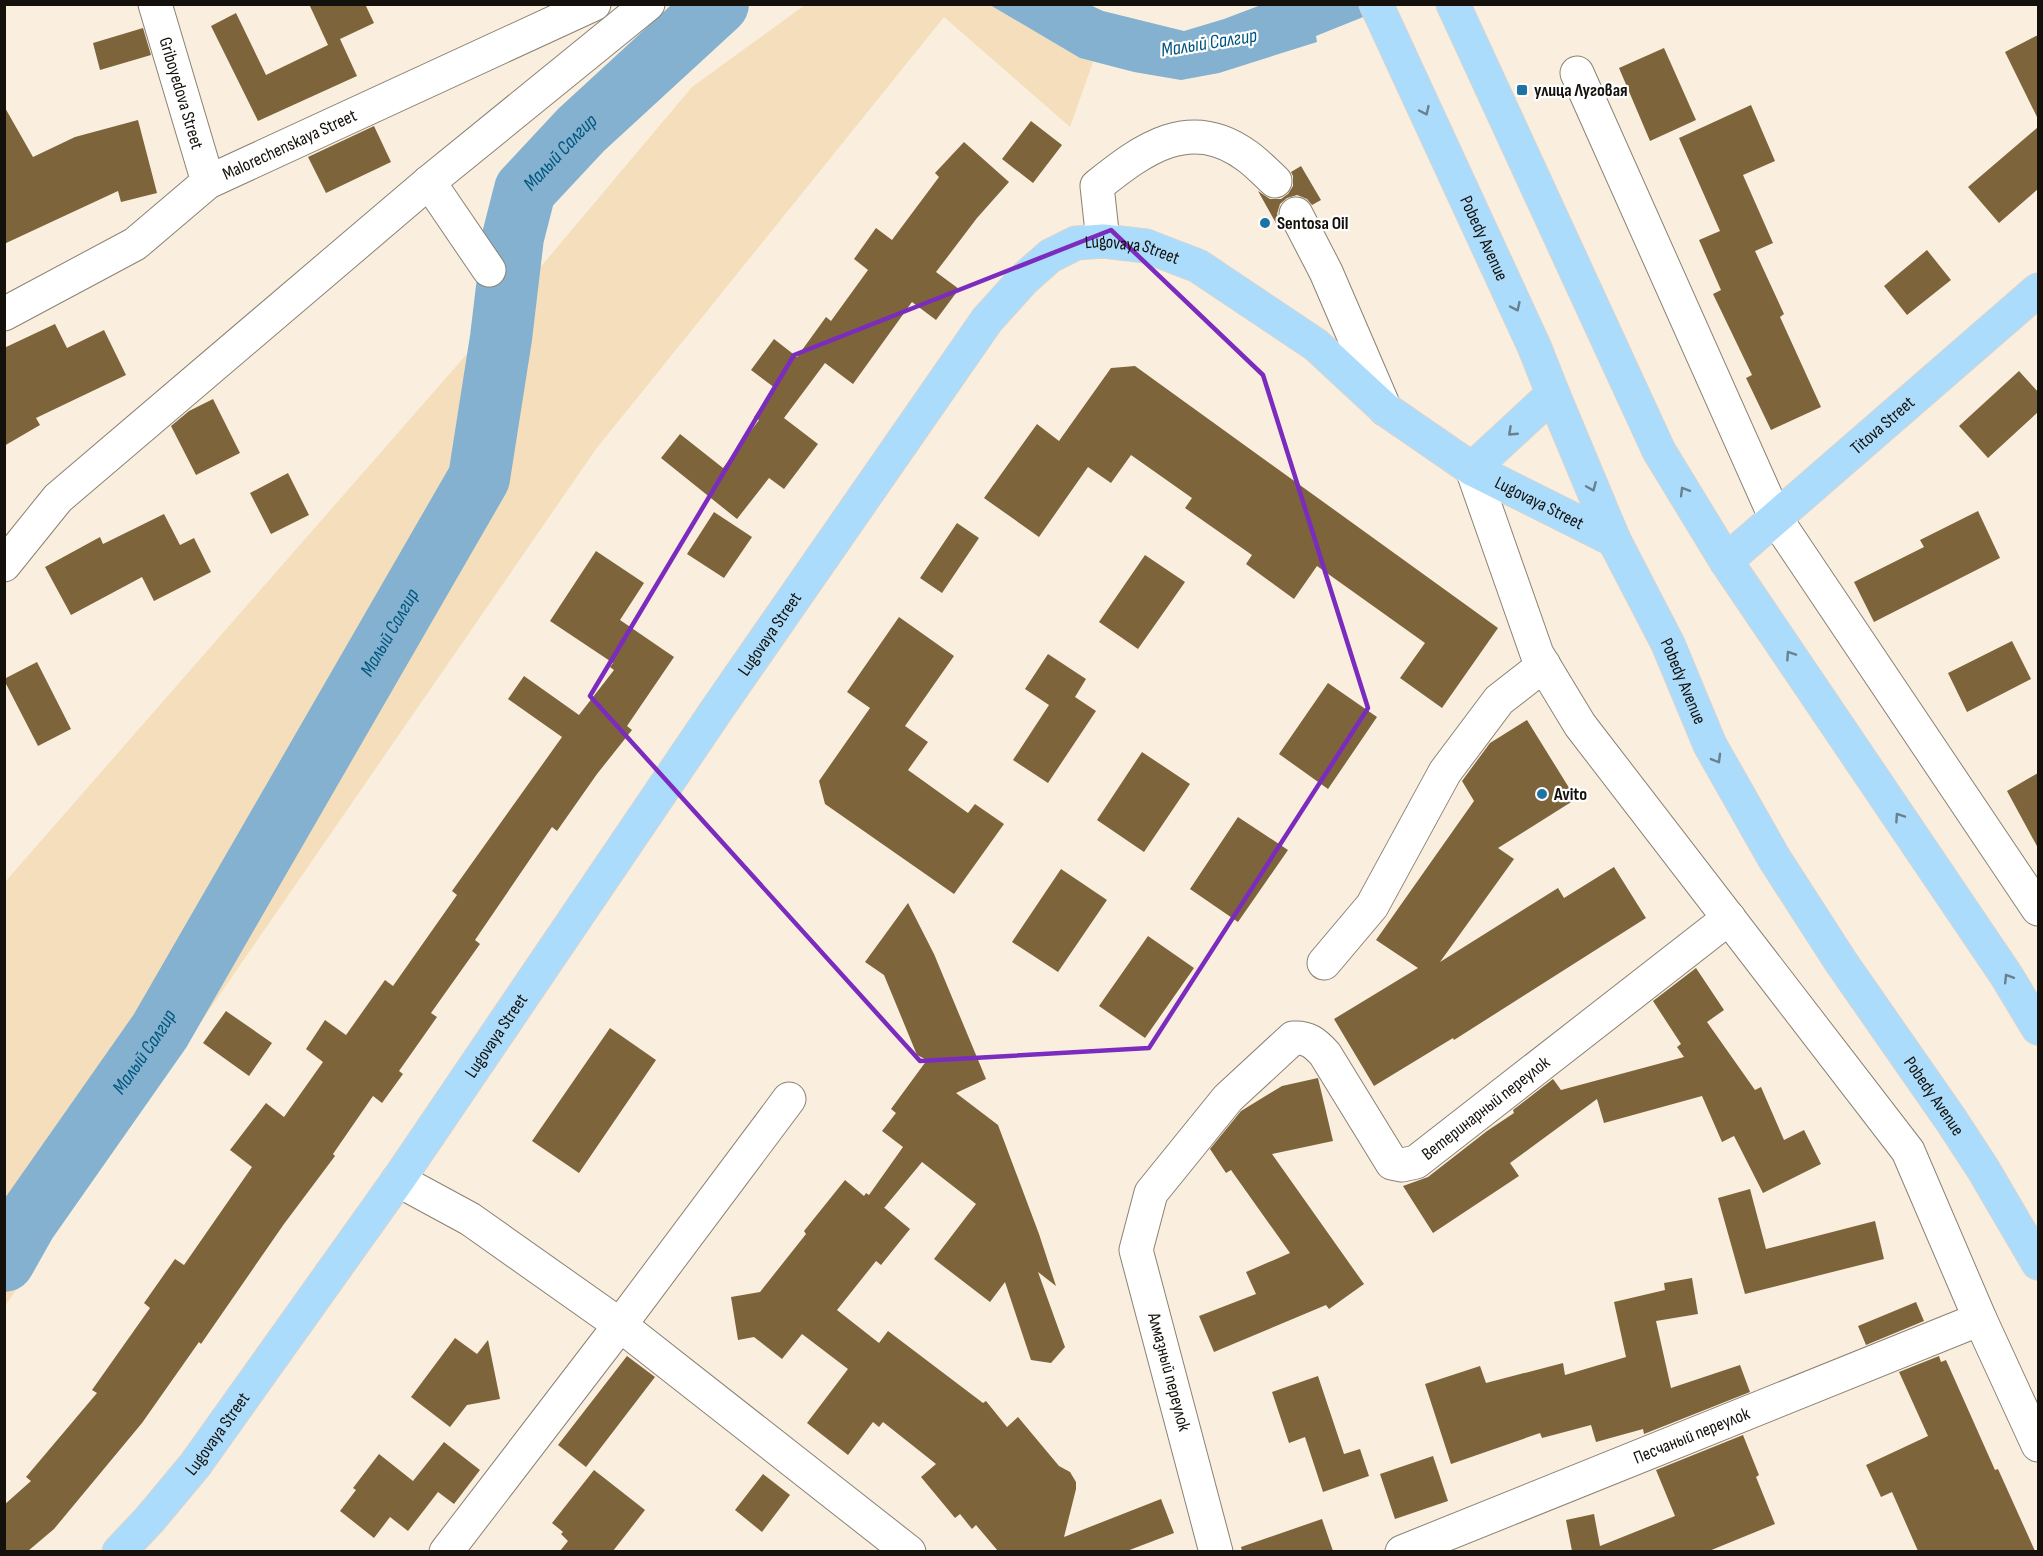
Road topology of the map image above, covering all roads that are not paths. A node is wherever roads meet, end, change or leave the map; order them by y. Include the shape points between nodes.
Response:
1 (155, 4) edge
2 (594, 4) edge
3 (648, 4) edge
4 (1376, 4) edge
5 (1458, 16) edge
6 (1578, 73) dead end
7 (1275, 181) dead end
8 (208, 182) junction
9 (429, 182) junction
10 (1296, 214) dead end
11 (1104, 241) junction
12 (489, 270) dead end
13 (2038, 290) edge
14 (4, 314) edge
15 (1553, 394) junction
16 (1385, 409) junction
17 (1472, 469) junction
18 (1776, 519) junction
19 (1614, 540) junction
20 (1726, 561) junction
21 (4, 565) edge
22 (1544, 665) junction
23 (2038, 909) edge
24 (1729, 918) junction
25 (1324, 963) dead end
26 (2038, 1028) edge
27 (789, 1099) dead end
28 (398, 1180) junction
29 (1151, 1193) joint
30 (2038, 1263) edge
31 (1980, 1320) junction
32 (620, 1325) junction
33 (2038, 1445) edge
34 (119, 1551) edge
35 (446, 1551) edge
36 (909, 1551) edge
37 (1216, 1551) edge
38 (1402, 1551) edge

1 - 8 street, Griboyedova Street
2 - 8 street, Malorechenskaya Street
3 - 9 street
4 -> 15 main road, Pobedy Avenue
20 -> 5 main road via 1659,451
6 - 18 street
7 - 11 street via 1247,156 1226,144 1202,137 1170,139 1131,159 1097,186
8 - 14 street, Malorechenskaya Street via 135,244
9 - 12 street
9 - 21 street via 58,498
10 - 16 street via 1331,282
11 - 16 main road, Lugovaya Street via 1146,246 1198,266 1316,345
11 - 28 main road, Lugovaya Street via 1076,243 1050,256 987,320
13 - 18 main road, Titova Street
15 -> 17 main road
15 -> 19 main road, Pobedy Avenue
16 - 17 main road, Lugovaya Street
17 - 19 main road, Lugovaya Street
17 - 22 street
18 - 20 main road, Titova Street
18 - 23 street
19 -> 30 main road, Pobedy Avenue via 1668,644 1710,745 1774,858 1983,1169
26 -> 20 main road
22 - 24 street via 1580,725
22 - 25 street via 1499,700 1445,772 1372,906
24 - 29 street, Ветеринарный переулок via 1416,1162 1392,1163 1325,1054 1304,1037 1293,1038 1228,1098
24 - 31 street via 1908,1151
27 - 32 street
28 - 32 street via 470,1219
28 - 34 main road, Lugovaya Street via 195,1465
29 - 37 street, Алмазный переулок via 1136,1250
31 - 33 street
31 - 38 street, Песчаный переулок
32 - 35 street
32 - 36 street

